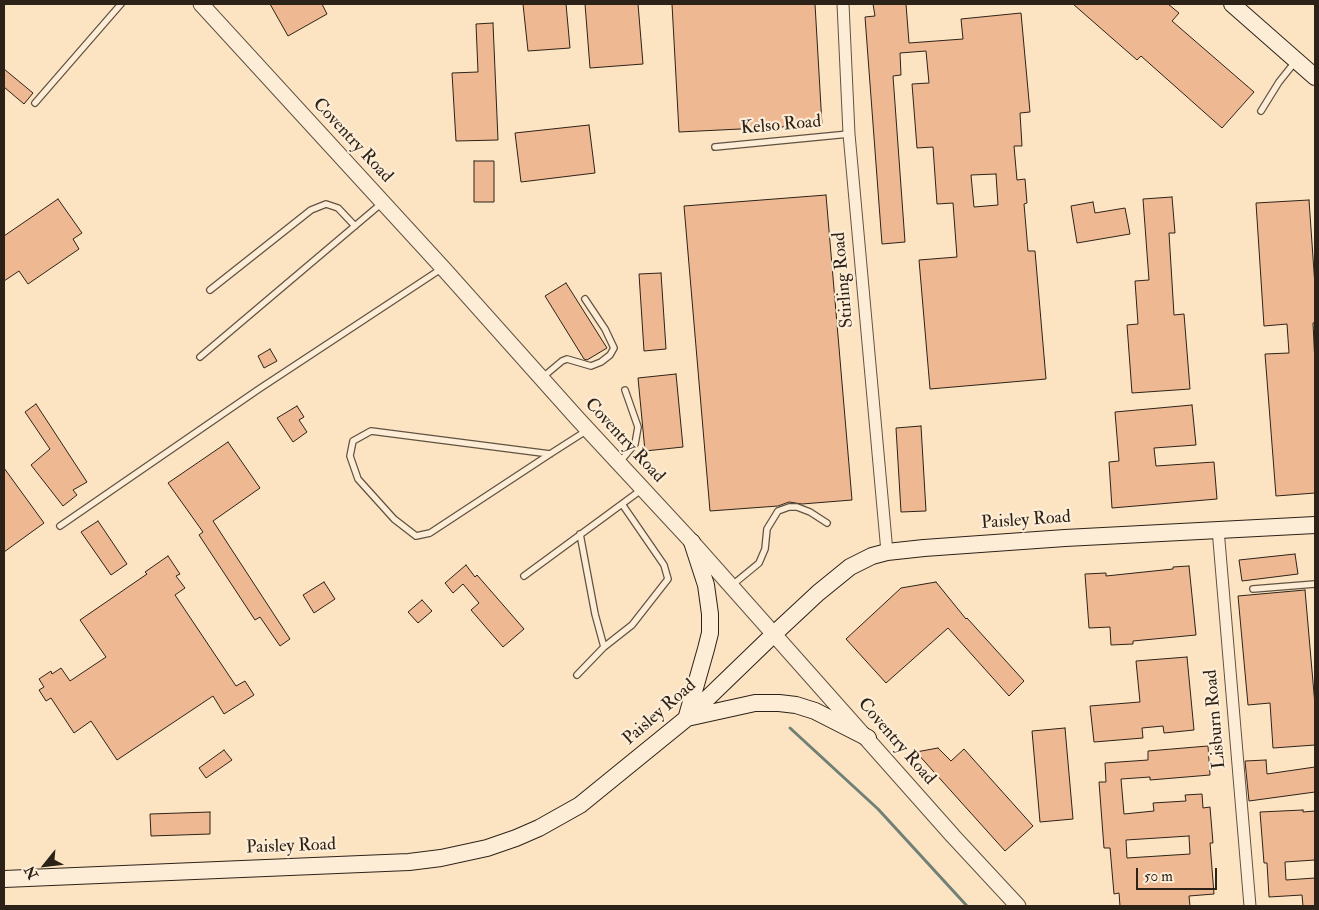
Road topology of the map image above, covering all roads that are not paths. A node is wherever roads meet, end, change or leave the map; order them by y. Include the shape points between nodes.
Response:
1 (121, 4) edge
2 (201, 4) edge
3 (843, 4) edge
4 (1232, 4) edge
5 (1296, 60) junction
6 (1315, 77) edge
7 (34, 104) dead end
8 (1261, 111) dead end
9 (849, 134) junction
10 (715, 147) dead end
11 (383, 202) junction
12 (355, 226) junction
13 (443, 268) junction
14 (210, 290) dead end
15 (586, 299) dead end
16 (200, 357) dead end
17 (542, 379) junction
18 (625, 390) dead end
19 (588, 430) junction
20 (550, 454) junction
21 (619, 463) junction
22 (643, 489) junction
23 (622, 504) junction
24 (827, 523) dead end
25 (1315, 525) edge
26 (60, 526) dead end
27 (1218, 529) junction
28 (580, 534) junction
29 (692, 542) junction
30 (886, 552) junction
31 (524, 576) dead end
32 (1315, 584) edge
33 (731, 586) junction
34 (1253, 589) dead end
35 (774, 634) junction
36 (604, 647) junction
37 (577, 674) dead end
38 (687, 718) junction
39 (868, 738) junction
40 (4, 879) edge
41 (1018, 906) edge
42 (1250, 906) edge

1 - 7 lane
2 - 11 street, Coventry Road
3 - 9 street, Stirling Road
4 - 5 main road
5 - 6 main road
5 - 8 lane
9 - 10 lane, Kelso Road
9 - 30 street, Stirling Road
11 - 12 lane
11 - 13 street, Coventry Road
12 - 14 lane via 338,208 326,204 312,210
12 - 16 lane
13 - 17 street, Coventry Road
13 - 26 lane
15 - 17 lane via 614,348 610,355 591,366 568,359 562,361
17 - 19 street, Coventry Road
18 - 21 lane via 638,428 635,444
19 - 20 lane
19 - 21 street, Coventry Road
20 - 20 lane via 430,533 416,536 394,519 358,479 350,456 353,441 372,430
21 - 22 street, Coventry Road
22 - 23 lane
22 - 29 street, Coventry Road
23 - 28 lane
23 - 36 lane via 664,565 668,579 632,625
24 - 33 lane via 797,507 778,511 767,529 765,549 759,563
25 - 27 main road, Paisley Road
27 - 30 main road, Paisley Road
27 - 42 street, Lisburn Road
28 - 31 lane
28 - 36 lane
29 - 33 street, Coventry Road
29 - 38 main road via 706,585 710,614 706,649
30 - 35 main road, Paisley Road via 850,567
32 - 34 lane
33 - 35 street, Coventry Road
35 - 38 main road, Paisley Road
35 - 39 street, Coventry Road
36 - 37 lane
38 - 39 main road via 755,703 779,703 814,711
38 - 40 main road, Paisley Road via 580,805 539,828 487,848 409,862
39 - 41 street, Coventry Road

